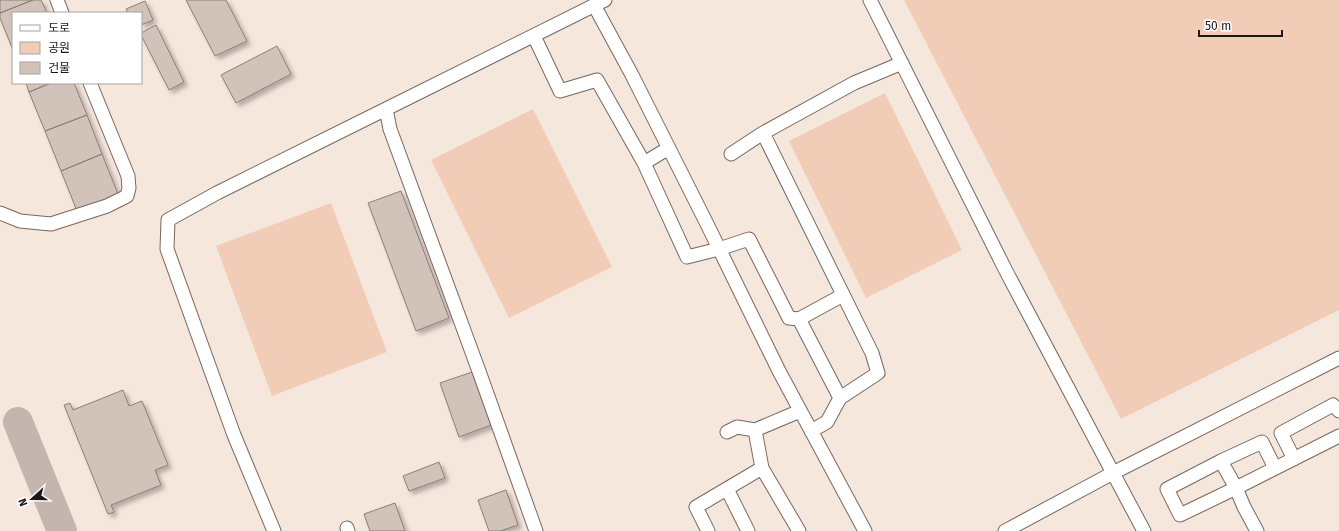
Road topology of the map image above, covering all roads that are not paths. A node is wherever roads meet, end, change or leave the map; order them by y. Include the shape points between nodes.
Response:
1 (57, 0) edge
2 (870, 0) edge
3 (599, 3) edge
4 (62, 12) edge
5 (534, 36) junction
6 (902, 63) junction
7 (90, 84) edge
8 (386, 109) junction
9 (763, 133) junction
10 (669, 148) junction
11 (731, 154) dead end
12 (644, 163) junction
13 (0, 213) edge
14 (719, 249) junction
15 (843, 295) junction
16 (799, 319) junction
17 (1339, 358) edge
18 (840, 398) junction
19 (800, 411) junction
20 (1339, 411) edge
21 (755, 430) junction
22 (811, 431) junction
23 (727, 432) dead end
24 (1339, 436) edge
25 (1294, 459) junction
26 (1221, 461) junction
27 (762, 468) junction
28 (1275, 468) junction
29 (1113, 473) junction
30 (1236, 488) junction
31 (727, 489) junction
32 (274, 531) edge
33 (536, 531) edge
34 (708, 531) edge
35 (748, 531) edge
36 (799, 531) edge
37 (865, 531) edge
38 (1005, 531) edge
39 (1144, 531) edge
40 (1257, 531) edge

1 - 4 lane
2 - 6 lane
3 - 5 lane
3 - 10 lane
5 - 8 lane
5 - 12 lane via 560,91 597,80
6 - 9 lane via 854,83
6 - 29 lane via 1006,271
7 - 13 lane via 128,176 127,196 106,206 51,224 20,221
8 - 32 lane via 168,220 167,248 234,435
8 - 33 lane via 390,129
9 - 11 lane
9 - 15 lane
10 - 12 lane
10 - 14 lane
12 - 14 lane via 687,257
14 - 16 lane via 749,239 789,318
14 - 19 lane
15 - 16 lane
15 - 18 lane via 872,353 878,373
16 - 18 lane
17 - 29 lane
18 - 22 lane via 827,422
19 - 21 lane
19 - 22 lane
20 - 25 lane via 1333,404 1281,433
21 - 23 lane via 737,427
21 - 27 lane
22 - 37 lane
24 - 25 lane
25 - 28 lane
26 - 28 lane via 1262,442
26 - 30 lane
26 - 30 lane via 1167,489 1180,515
27 - 31 lane
27 - 36 lane
28 - 30 lane
29 - 38 lane
29 - 39 lane
30 - 40 lane
31 - 34 lane via 696,508
31 - 35 lane

